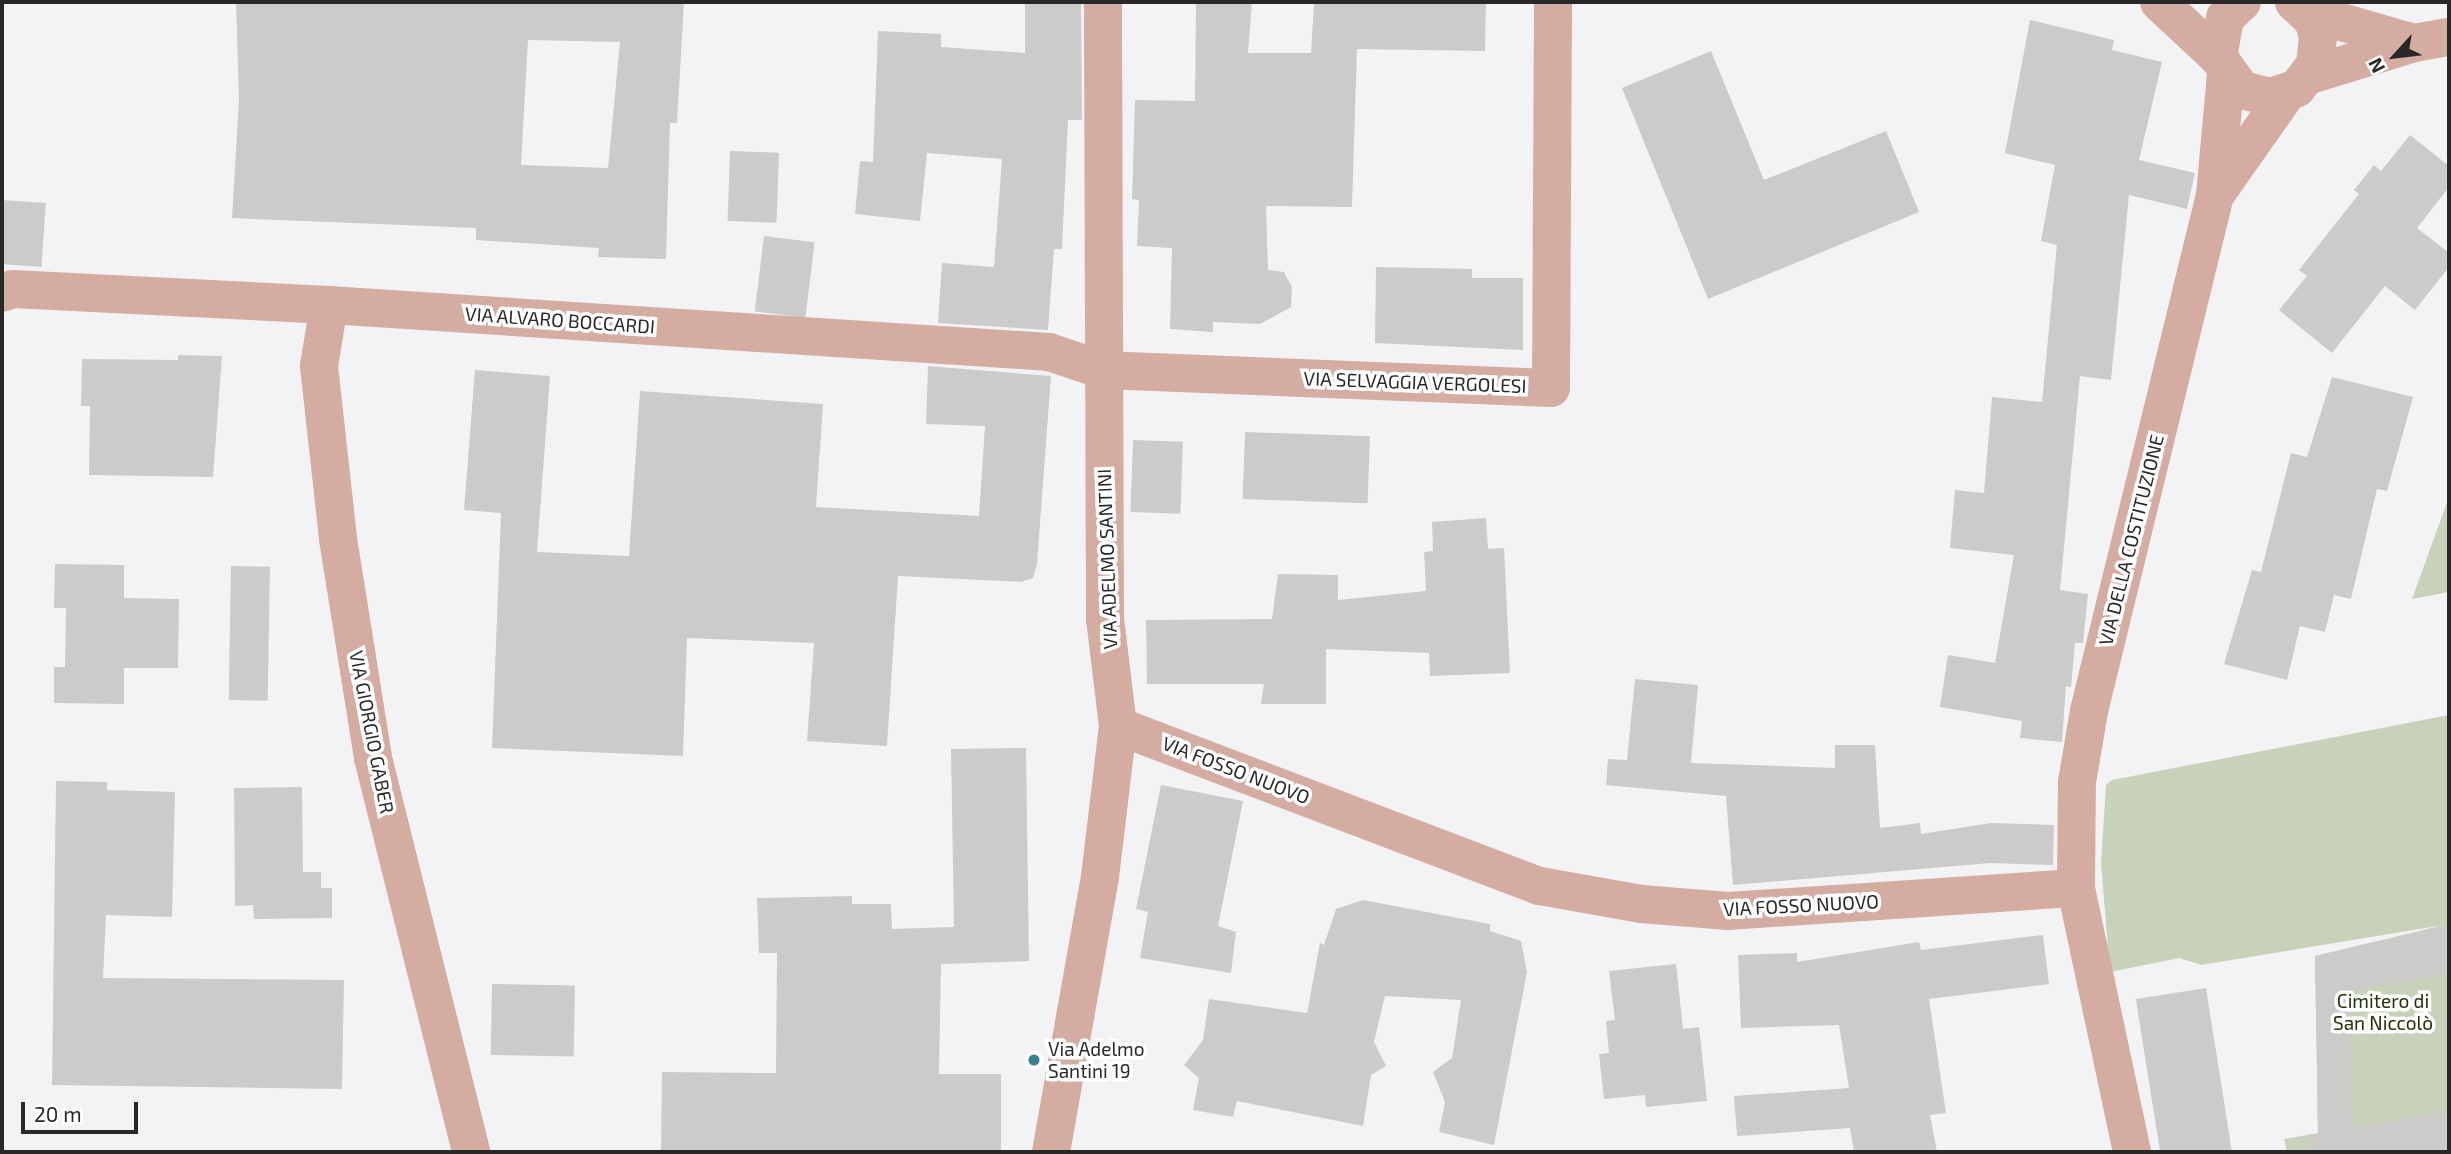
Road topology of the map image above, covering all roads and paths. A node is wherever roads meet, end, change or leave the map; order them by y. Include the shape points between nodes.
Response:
1 (1103, 2) edge
2 (1553, 2) edge
3 (2159, 2) edge
4 (2238, 2) edge
5 (2301, 7) edge
6 (2432, 40) edge
7 (2222, 65) junction
8 (2298, 84) junction
9 (2215, 195) junction
10 (8, 291) edge
11 (328, 304) junction
12 (1103, 370) junction
13 (1118, 726) junction
14 (2076, 888) junction
15 (471, 1152) edge
16 (1051, 1152) edge
17 (2132, 1152) edge

1 - 12 street, VIA ADELMO SANTINI
2 - 12 street, VIA SELVAGGIA VERGOLESI via 1551,388
3 - 7 street
4 - 7 street, VIA DELLA COSTITUZIONE via 2218,34
5 - 6 street
5 - 8 street via 2318,37
6 - 8 street
7 - 8 street via 2242,90 2259,96
7 - 9 street, VIA DELLA COSTITUZIONE
8 - 9 street, VIA DELLA COSTITUZIONE
9 - 14 street, VIA DELLA COSTITUZIONE via 2089,711 2077,782
10 - 11 street, VIA ALVARO BOCCARDI
11 - 12 street, VIA ALVARO BOCCARDI via 1049,352
11 - 15 street, VIA GIORGIO GABER via 319,366 338,539 373,758
12 - 13 street, VIA ADELMO SANTINI via 1105,619
13 - 14 street, VIA FOSSO NUOVO via 1540,886 1641,904 1728,911
13 - 16 street, VIA ADELMO SANTINI via 1101,877
14 - 17 street

